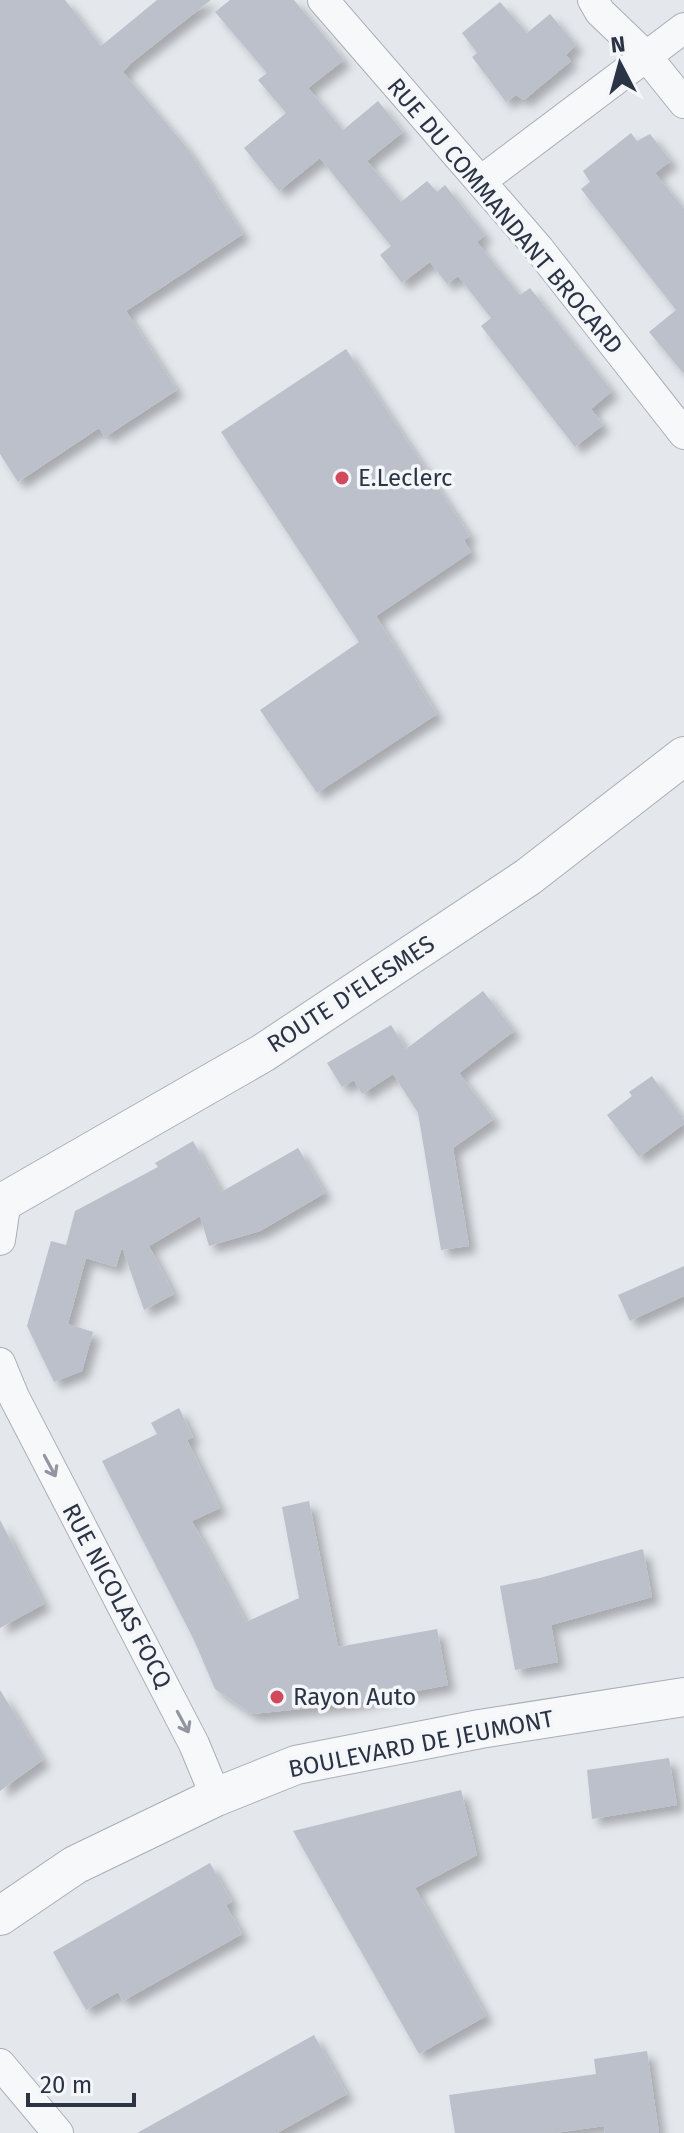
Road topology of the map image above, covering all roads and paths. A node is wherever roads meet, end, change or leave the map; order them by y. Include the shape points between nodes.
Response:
1 (323, 0) edge
2 (593, 0) edge
3 (684, 28) edge
4 (647, 57) junction
5 (684, 103) edge
6 (481, 181) junction
7 (684, 434) edge
8 (684, 756) edge
9 (3, 1202) edge
10 (0, 1240) edge
11 (0, 1363) edge
12 (7, 1390) edge
13 (684, 1697) edge
14 (216, 1797) junction
15 (0, 1916) edge
16 (0, 2064) edge
17 (58, 2133) edge

1 - 6 street, RUE DU COMMANDANT BROCARD
2 - 4 street
3 - 4 street
4 - 5 street
4 - 6 street
6 - 7 street, RUE DU COMMANDANT BROCARD
8 - 9 street, ROUTE D'ELESMES via 528,877 263,1053
9 - 10 street
11 - 12 street, RUE NICOLAS FOCQ
12 -> 14 street, RUE NICOLAS FOCQ via 194,1744
13 - 14 street, BOULEVARD DE JEUMONT via 296,1765
14 - 15 street, BOULEVARD DE JEUMONT via 75,1865
16 - 17 street

